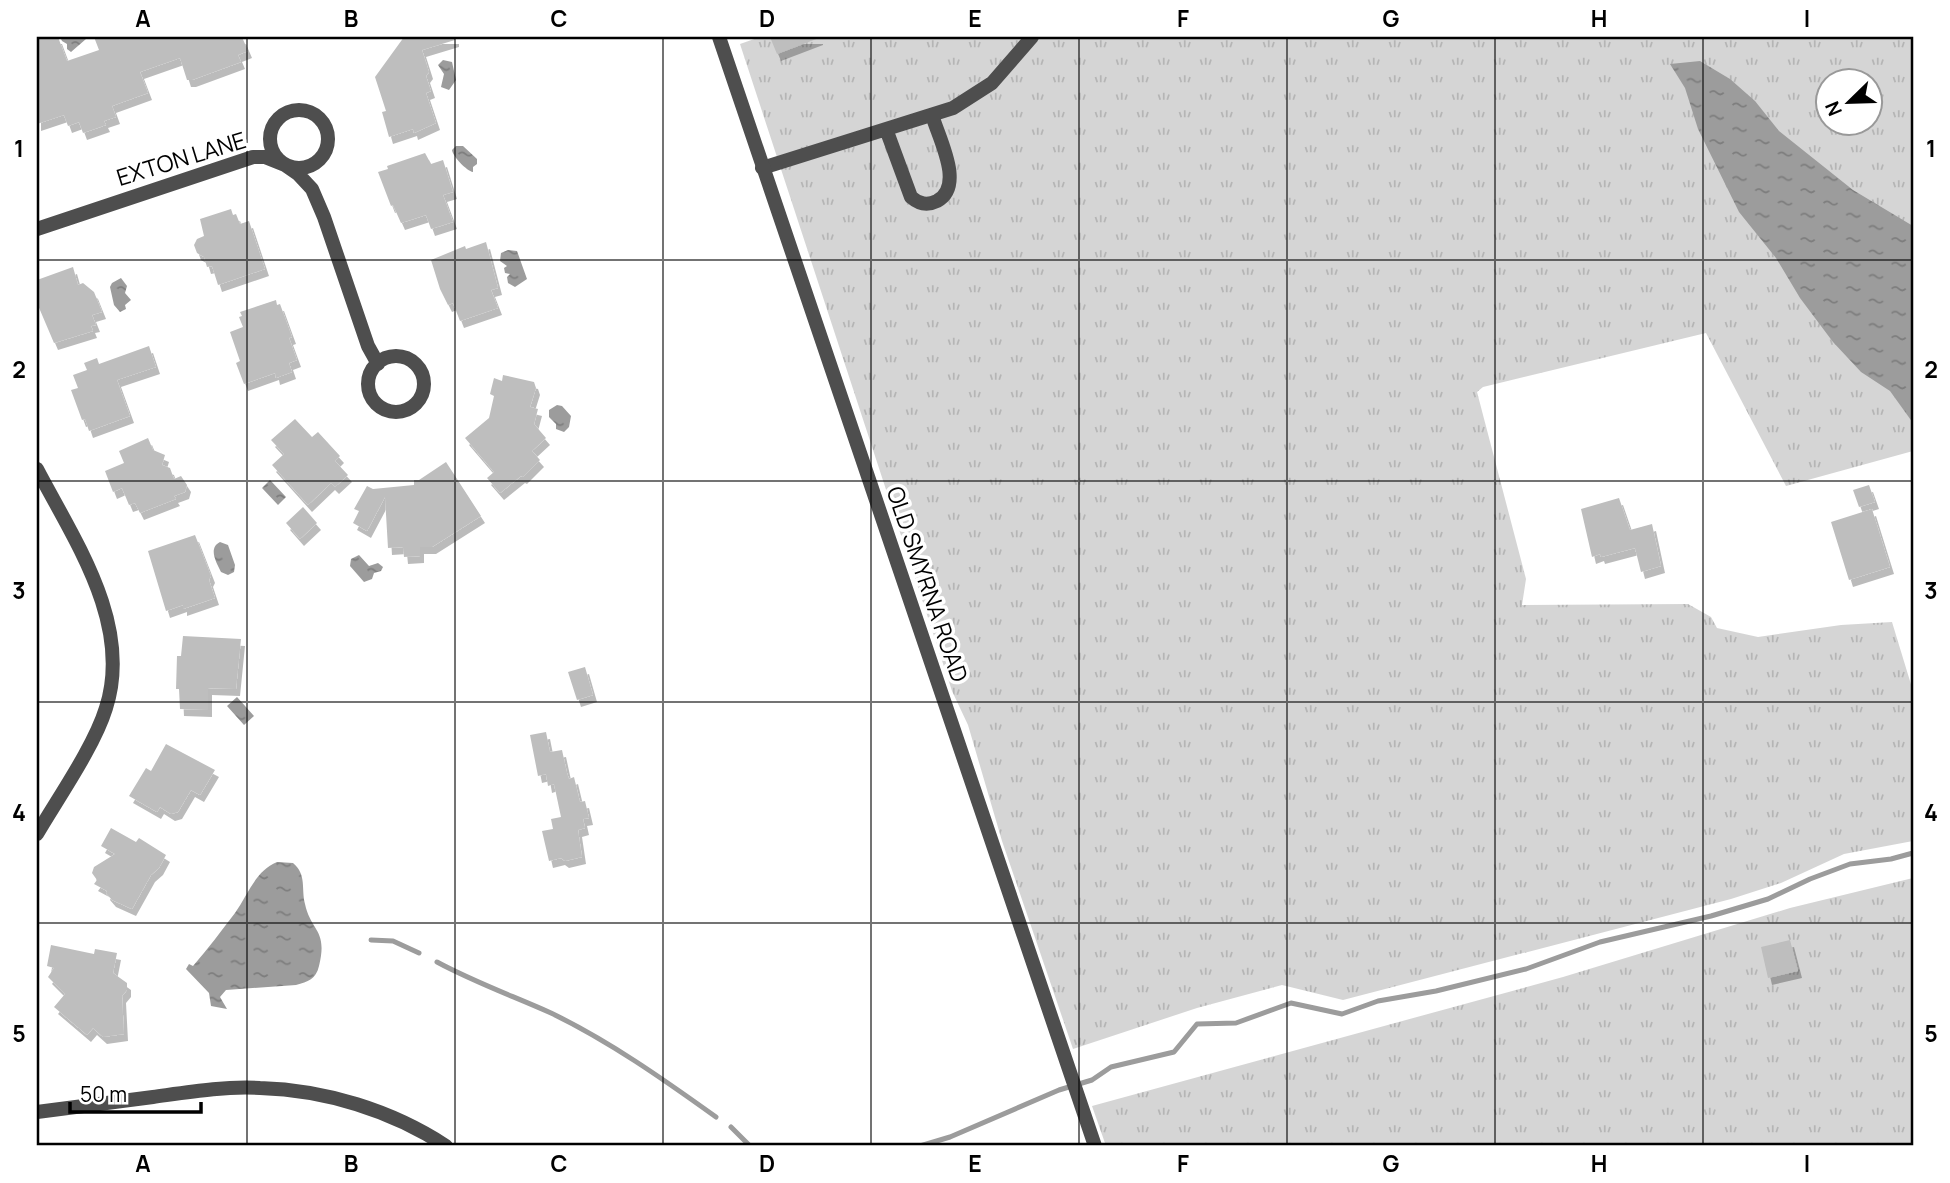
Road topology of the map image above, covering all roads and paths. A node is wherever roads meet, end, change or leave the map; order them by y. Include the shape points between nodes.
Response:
1 (719, 37) edge
2 (1032, 37) edge
3 (932, 115) junction
4 (886, 129) junction
5 (285, 165) junction
6 (762, 168) junction
7 (37, 229) edge
8 (378, 364) dead end
9 (37, 469) edge
10 (37, 834) edge
11 (37, 1112) edge
12 (446, 1146) edge
13 (1095, 1146) edge

1 - 6 street, OLD SMYRNA ROAD
2 - 3 street via 985,88
3 - 4 street
3 - 4 street via 951,178 946,193 932,203 911,198
4 - 6 street
5 - 5 street via 304,168 323,155 327,131 311,113 291,111 273,125 270,146
5 - 7 street, EXTON LANE via 253,157
5 - 8 street via 316,197
6 - 13 street, OLD SMYRNA ROAD
9 - 10 street via 90,572 112,640 113,674 106,709
11 - 12 street via 197,1091 262,1088 314,1093 366,1107

